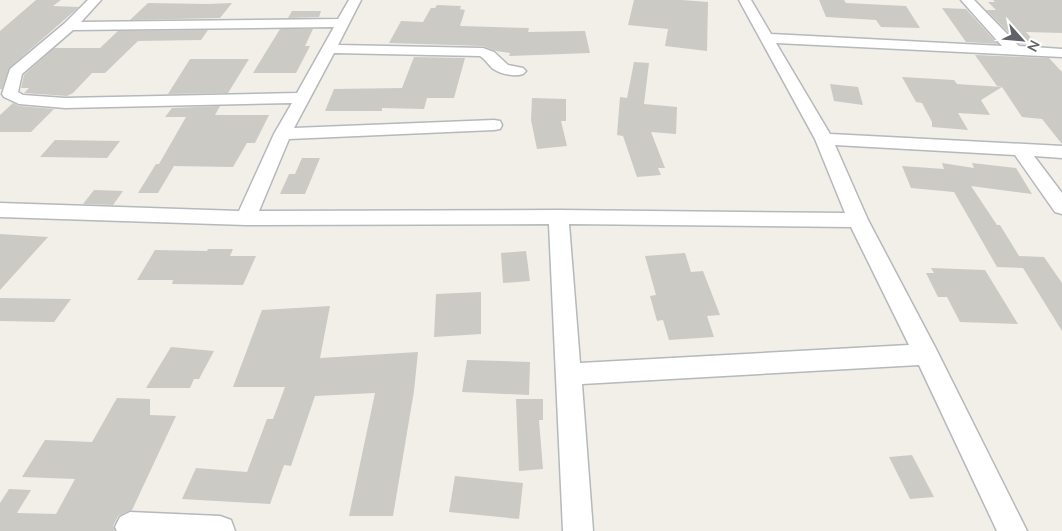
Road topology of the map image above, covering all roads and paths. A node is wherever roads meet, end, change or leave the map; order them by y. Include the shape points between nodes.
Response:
1 (95, 0) edge
2 (355, 0) edge
3 (745, 0) edge
4 (967, 0) edge
5 (342, 23) junction
6 (70, 26) junction
7 (766, 38) junction
8 (327, 49) junction
9 (1014, 50) junction
10 (1060, 55) edge
11 (518, 71) dead end
12 (302, 98) junction
13 (494, 124) dead end
14 (283, 134) junction
15 (824, 139) junction
16 (1021, 151) junction
17 (1062, 152) edge
18 (1062, 207) edge
19 (0, 210) edge
20 (559, 216) junction
21 (246, 218) junction
22 (858, 220) junction
23 (926, 354) junction
24 (569, 374) junction
25 (130, 527) dead end
26 (220, 531) edge
27 (578, 531) edge
28 (1012, 531) edge

1 - 6 street
2 - 5 street
3 - 7 street
4 - 9 street
5 - 6 street
5 - 8 street
6 - 12 street via 15,72 10,94 19,99 65,103
7 - 9 street
7 - 15 street
8 - 11 street via 483,52 505,69
8 - 12 street
9 - 10 street
12 - 14 street
13 - 14 street
14 - 21 street
15 - 16 street
15 - 22 street
16 - 17 street
16 - 18 street
19 - 21 street
20 - 21 street
20 - 22 street
20 - 24 street
22 - 23 street
23 - 24 street
23 - 28 street
24 - 27 street
25 - 26 street

